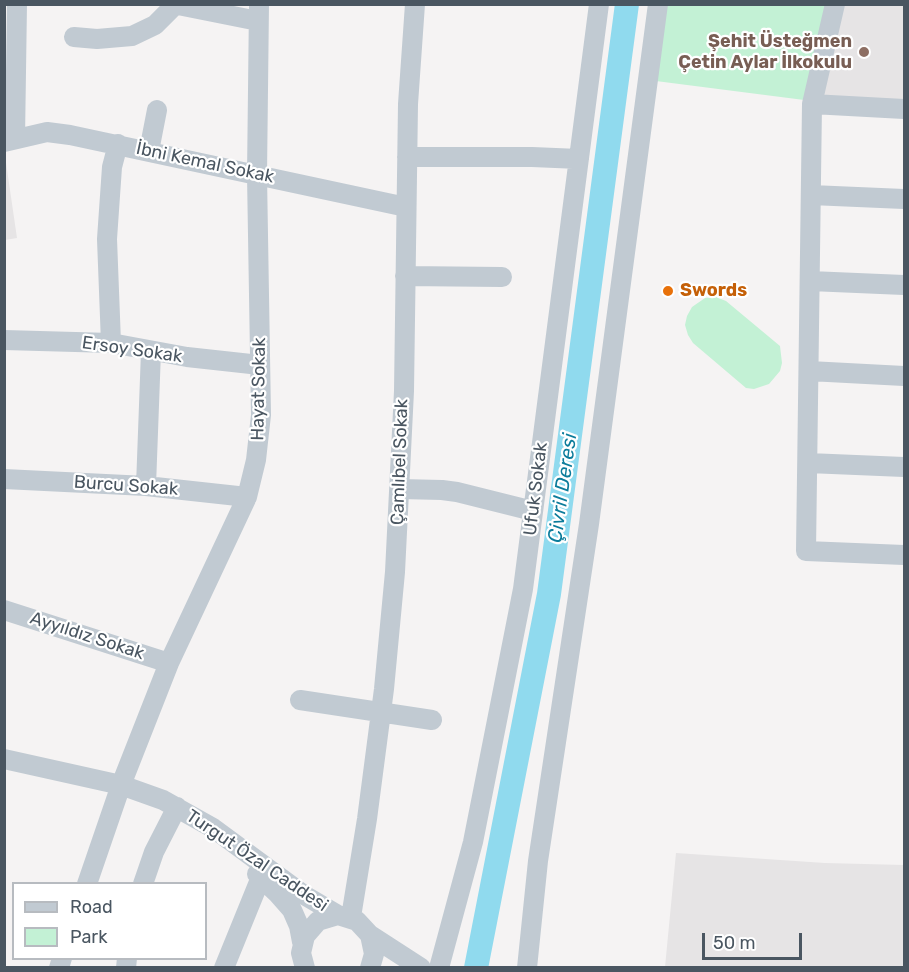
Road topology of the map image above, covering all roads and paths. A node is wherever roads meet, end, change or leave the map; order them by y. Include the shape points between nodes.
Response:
1 (17, 4) edge
2 (415, 4) edge
3 (599, 4) edge
4 (658, 4) edge
5 (835, 4) edge
6 (174, 5) edge
7 (259, 13) edge
8 (74, 37) dead end
9 (10, 70) edge
10 (812, 104) junction
11 (904, 109) edge
12 (157, 110) dead end
13 (10, 141) edge
14 (118, 144) junction
15 (149, 151) junction
16 (407, 157) junction
17 (579, 159) junction
18 (257, 175) junction
19 (811, 195) junction
20 (904, 199) edge
21 (406, 207) junction
22 (405, 276) junction
23 (502, 277) dead end
24 (810, 281) junction
25 (904, 285) edge
26 (4, 340) edge
27 (111, 343) junction
28 (151, 351) junction
29 (260, 365) junction
30 (809, 371) junction
31 (904, 376) edge
32 (808, 463) junction
33 (904, 466) edge
34 (4, 479) edge
35 (146, 486) junction
36 (400, 489) junction
37 (247, 497) junction
38 (533, 511) junction
39 (904, 555) edge
40 (4, 610) edge
41 (169, 663) junction
42 (300, 700) dead end
43 (381, 713) junction
44 (432, 720) dead end
45 (4, 759) edge
46 (121, 785) junction
47 (177, 807) junction
48 (538, 861) junction
49 (261, 877) junction
50 (88, 882) edge
51 (144, 882) edge
52 (344, 916) junction
53 (370, 935) junction
54 (299, 959) edge
55 (224, 968) edge
56 (370, 968) edge
57 (421, 968) edge
58 (439, 968) edge
59 (515, 968) edge
60 (527, 968) edge

1 - 9 street
2 - 16 street, Çamlıbel Sokak
3 - 17 street, Ufuk Sokak
4 - 48 street via 587,535
5 - 10 street
6 - 7 street
6 - 8 street via 155,25 132,36
7 - 18 street, Hayat Sokak
9 - 13 street
10 - 11 street
10 - 19 street
12 - 15 street
13 - 14 street, İbni Kemal Sokak via 47,132
14 - 15 street, İbni Kemal Sokak
14 - 27 street via 112,167 107,239
15 - 18 street, İbni Kemal Sokak
16 - 17 street
16 - 21 street, Çamlıbel Sokak
17 - 38 street, Ufuk Sokak
18 - 21 street, İbni Kemal Sokak
18 - 29 street, Hayat Sokak
19 - 20 street
19 - 24 street
21 - 22 street, Çamlıbel Sokak
22 - 23 street
22 - 36 street, Çamlıbel Sokak
24 - 25 street
24 - 30 street
26 - 27 street, Ersoy Sokak
27 - 28 street, Ersoy Sokak
28 - 29 street, Ersoy Sokak
28 - 35 street
29 - 37 street, Hayat Sokak via 259,439
30 - 31 street
30 - 32 street
32 - 33 street
32 - 39 street via 806,551
34 - 35 street, Burcu Sokak
35 - 37 street, Burcu Sokak
36 - 38 street via 457,492
36 - 43 street, Çamlıbel Sokak
37 - 41 street, Hayat Sokak
38 - 58 street, Ufuk Sokak via 523,589 473,842
40 - 41 street, Ayyıldız Sokak
41 - 46 street, Hayat Sokak
42 - 43 street
43 - 44 street
43 - 52 street, Çamlıbel Sokak via 365,830
45 - 46 street, Turgut Özal Caddesi
46 - 47 street, Turgut Özal Caddesi
46 - 50 street, Hayat Sokak
47 - 49 street, Turgut Özal Caddesi
47 - 51 street
47 - 52 street, Turgut Özal Caddesi via 213,828 304,895
48 - 59 street
48 - 60 street
49 - 54 street, Turgut Özal Caddesi via 292,910 299,926
49 - 55 street
52 - 53 street, Turgut Özal Caddesi via 362,924
52 - 54 street via 318,921 308,930
53 - 56 street via 374,954
53 - 57 street

